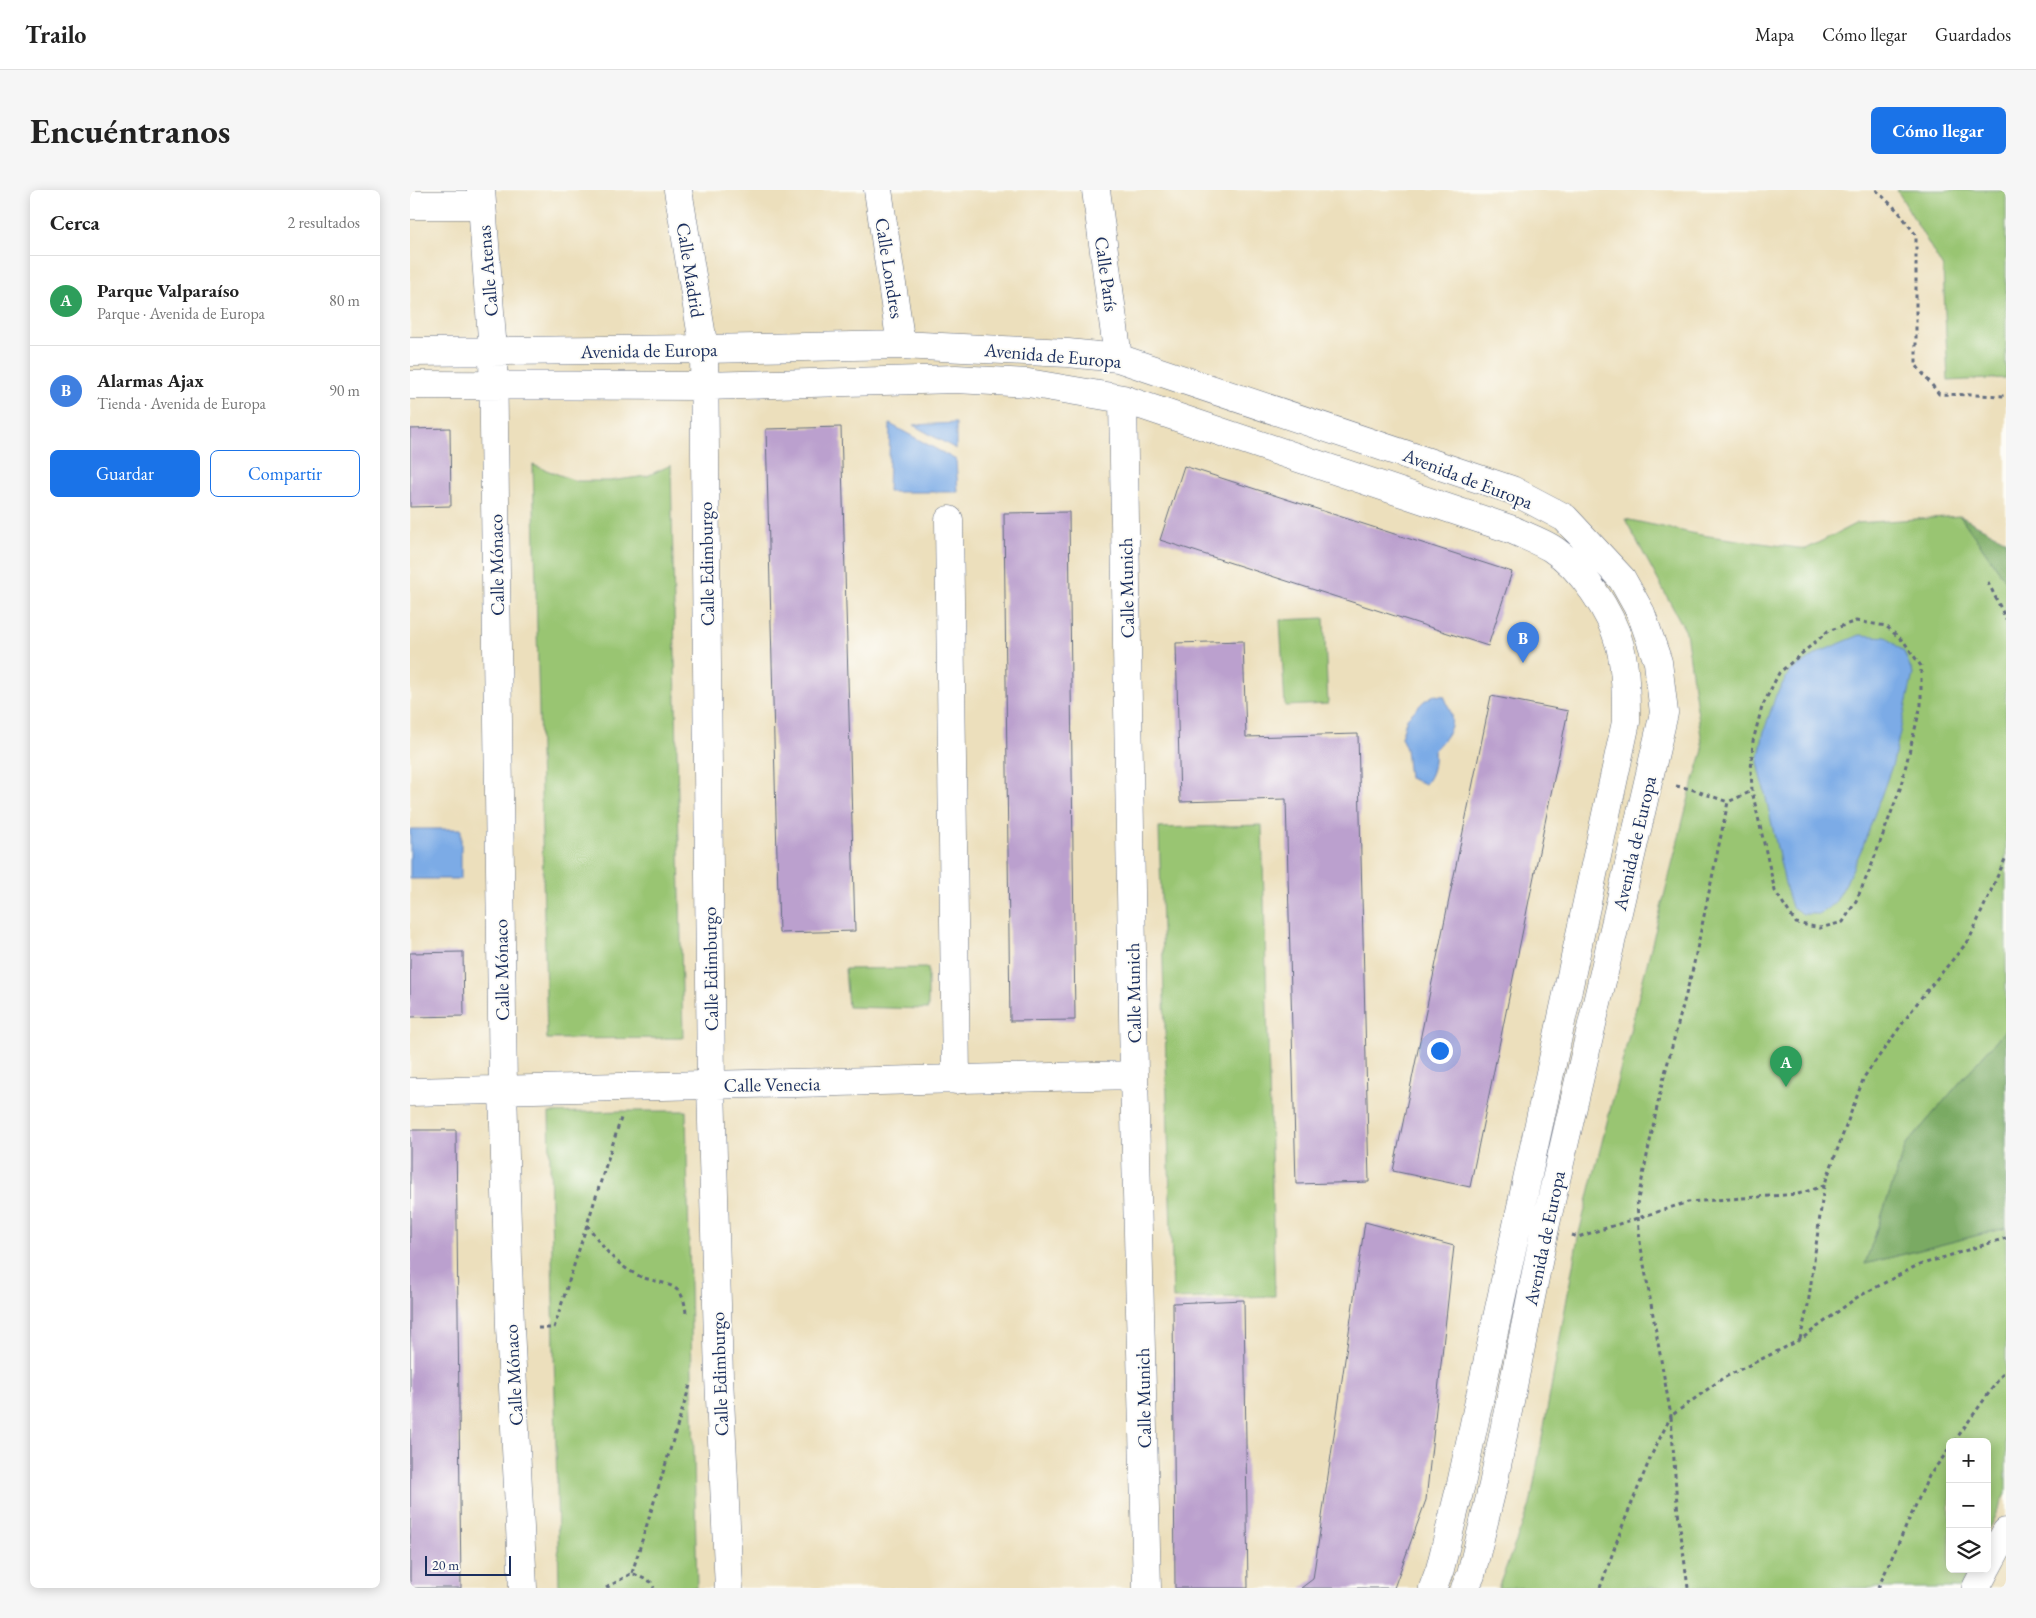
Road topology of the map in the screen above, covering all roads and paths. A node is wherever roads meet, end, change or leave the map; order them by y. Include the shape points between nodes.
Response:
1 (678, 190) edge
2 (878, 190) edge
3 (1096, 190) edge
4 (1876, 190) edge
5 (481, 197) edge
6 (410, 205) edge
7 (901, 345) junction
8 (704, 349) junction
9 (410, 352) edge
10 (493, 352) junction
11 (1118, 358) junction
12 (410, 385) edge
13 (494, 385) junction
14 (704, 386) junction
15 (2006, 396) edge
16 (1123, 399) junction
17 (949, 520) dead end
18 (1988, 582) dead end
19 (2006, 619) edge
20 (1648, 780) junction
21 (1752, 790) junction
22 (1728, 802) junction
23 (2006, 857) edge
24 (1134, 1075) junction
25 (956, 1080) junction
26 (711, 1085) junction
27 (623, 1087) junction
28 (502, 1090) junction
29 (410, 1092) edge
30 (1824, 1186) junction
31 (1638, 1217) junction
32 (1546, 1223) junction
33 (587, 1225) junction
34 (2006, 1238) edge
35 (687, 1320) dead end
36 (510, 1328) junction
37 (1800, 1340) junction
38 (2006, 1372) edge
39 (719, 1377) junction
40 (1670, 1416) junction
41 (1957, 1438) edge
42 (1946, 1454) edge
43 (2006, 1532) edge
44 (1991, 1560) edge
45 (632, 1573) junction
46 (1984, 1573) edge
47 (523, 1588) edge
48 (606, 1588) edge
49 (654, 1588) edge
50 (729, 1588) edge
51 (1148, 1588) edge
52 (1433, 1588) edge
53 (1465, 1588) edge
54 (1600, 1588) edge
55 (1688, 1588) edge
56 (1878, 1588) edge
57 (1976, 1588) edge

1 - 8 street, Calle Madrid
2 - 7 street, Calle Londres
3 - 11 street, Calle París
4 - 15 path via 1916,235 1916,366 1939,394
5 - 6 street
5 - 10 street, Calle Atenas
7 - 8 street, Avenida de Europa
7 - 11 street, Avenida de Europa
8 - 10 street, Avenida de Europa
8 - 14 street, Calle Edimburgo
9 - 10 street, Avenida de Europa
10 - 13 street, Calle Mónaco
11 - 20 street, Avenida de Europa via 1512,490 1565,518 1622,578 1641,613 1658,662 1664,713
12 - 13 street, Avenida de Europa
13 - 14 street, Avenida de Europa
13 - 28 street, Calle Mónaco
14 - 16 street, Avenida de Europa via 956,380 1028,383
14 - 26 street, Calle Edimburgo
16 - 24 street, Calle Munich
16 - 52 street, Avenida de Europa via 1513,530 1550,548 1572,564 1589,584 1620,645 1626,683 1626,722 1461,1484
17 - 25 street
18 - 19 path
20 - 22 path via 1691,789
20 - 32 street, Avenida de Europa
21 - 21 path via 1775,891 1796,923 1820,928 1843,922 1871,867 1900,789 1920,705 1921,666 1904,642 1886,626 1856,621 1828,631 1779,673 1762,707 1753,741
21 - 22 path
22 - 31 path via 1693,968 1661,1088
23 - 30 path via 1969,940 1920,998 1864,1077
24 - 25 street, Calle Venecia
24 - 51 street, Calle Munich
25 - 26 street, Calle Venecia
26 - 27 street, Calle Venecia
26 - 39 street, Calle Edimburgo
27 - 28 street, Calle Venecia
27 - 33 path via 623,1111
28 - 29 street, Calle Venecia
28 - 36 street, Calle Mónaco
30 - 31 path via 1798,1194 1688,1202
30 - 37 path via 1808,1305
31 - 32 path via 1578,1238
31 - 40 path
32 - 53 street, Avenida de Europa via 1493,1485
33 - 35 path via 619,1263 643,1277 676,1288 685,1301
33 - 36 path via 554,1328
34 - 37 path via 1916,1266 1856,1298
36 - 47 street, Calle Mónaco
37 - 40 path via 1723,1378
38 - 41 path
39 - 45 path via 692,1376
39 - 50 street, Calle Edimburgo
40 - 54 path via 1622,1527
40 - 55 path
42 - 56 path via 1930,1476
43 - 44 street
45 - 48 path
45 - 49 path via 651,1582
46 - 57 street

